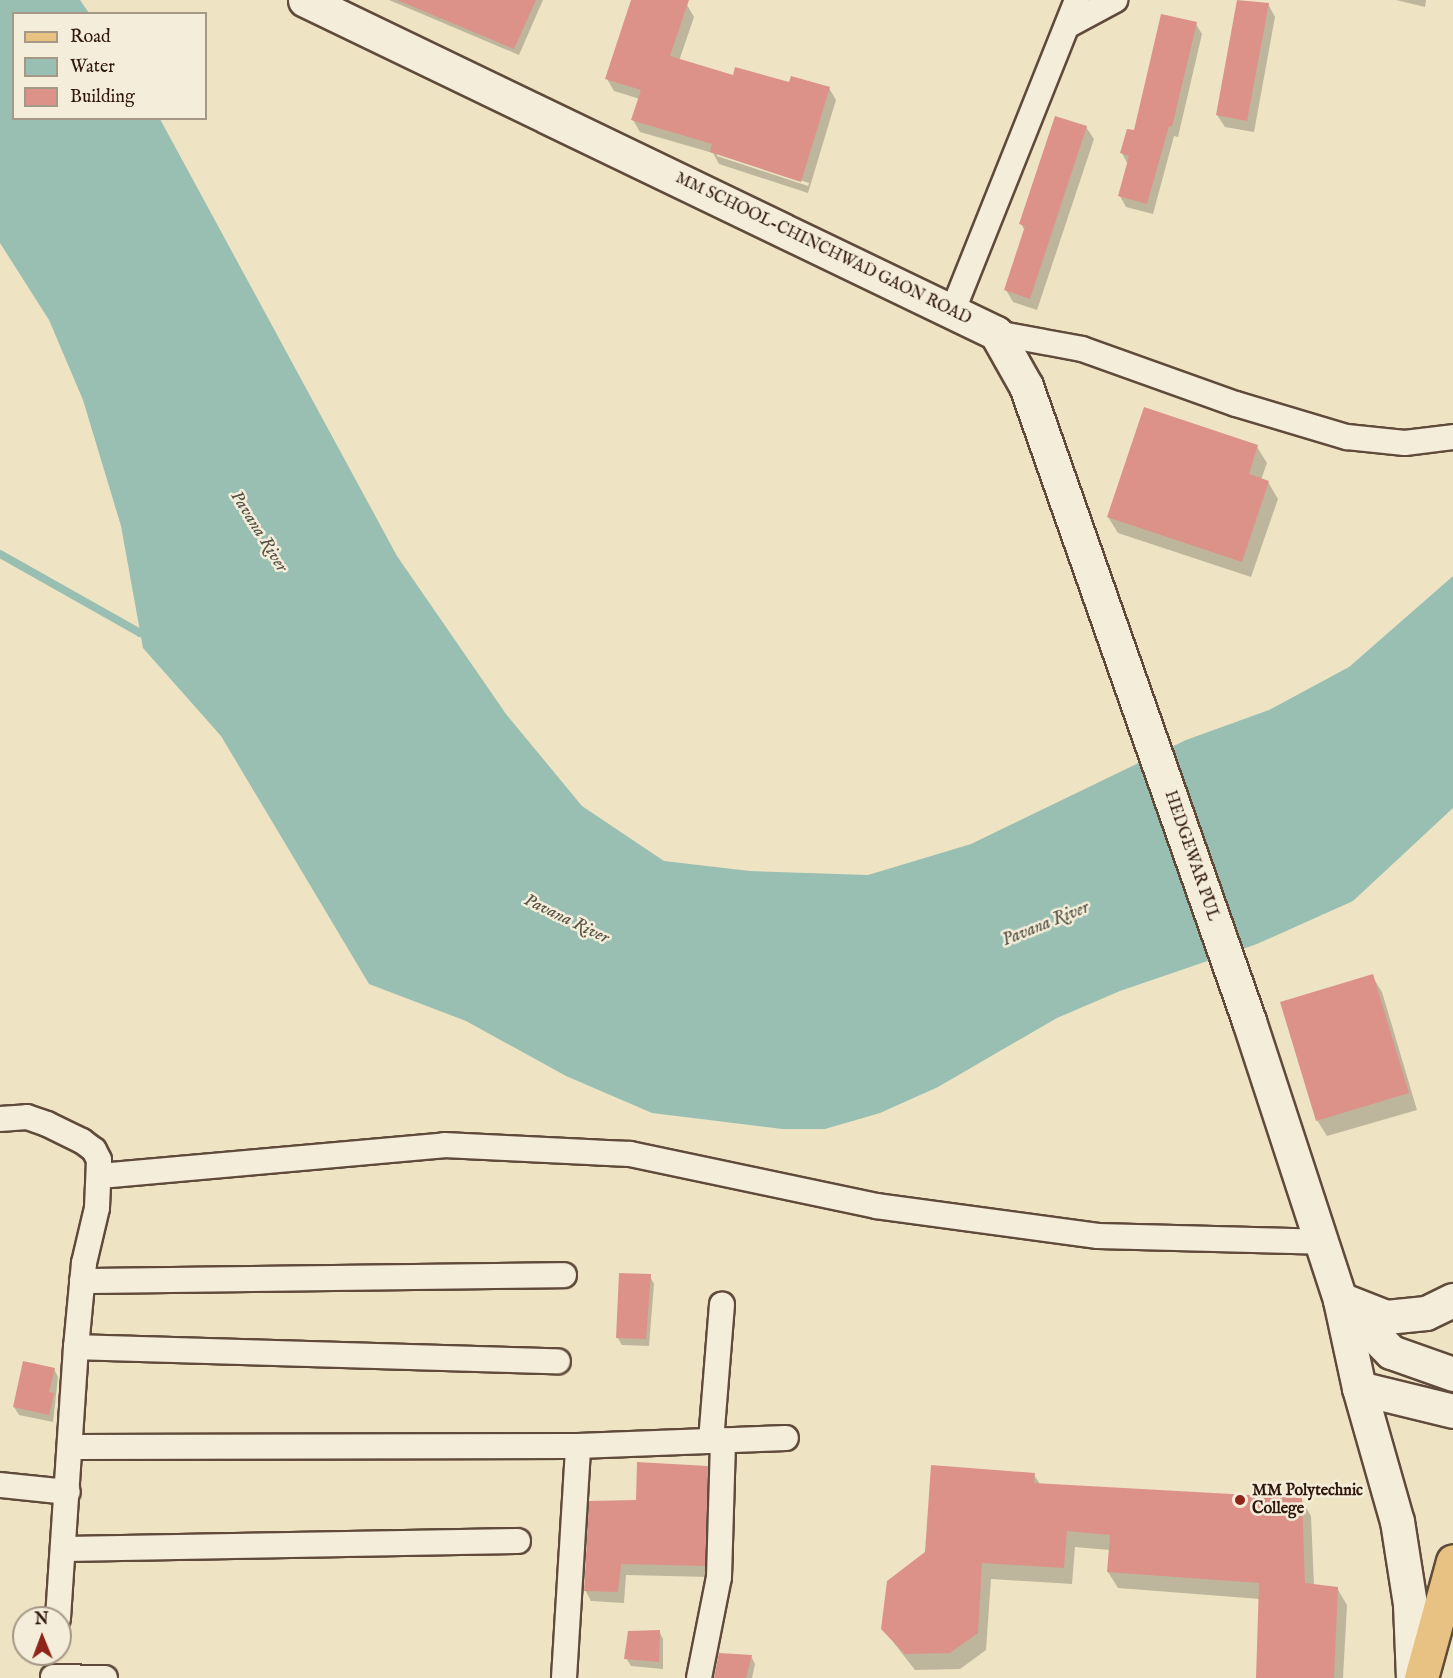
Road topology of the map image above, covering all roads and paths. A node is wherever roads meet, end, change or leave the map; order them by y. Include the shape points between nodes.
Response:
1 (305, 0) edge
2 (1077, 0) edge
3 (1114, 0) edge
4 (1067, 26) junction
5 (953, 310) junction
6 (996, 333) junction
7 (1453, 437) edge
8 (0, 1119) edge
9 (100, 1176) junction
10 (1322, 1242) junction
11 (564, 1275) dead end
12 (82, 1281) junction
13 (1340, 1300) junction
14 (1453, 1300) edge
15 (722, 1304) dead end
16 (76, 1347) junction
17 (558, 1361) dead end
18 (1453, 1374) edge
19 (1359, 1388) junction
20 (1453, 1411) edge
21 (786, 1438) dead end
22 (717, 1441) junction
23 (578, 1446) junction
24 (71, 1447) junction
25 (0, 1485) edge
26 (68, 1492) junction
27 (518, 1541) dead end
28 (63, 1549) junction
29 (1453, 1561) edge
30 (59, 1606) edge
31 (54, 1670) edge
32 (105, 1678) edge
33 (564, 1678) edge
34 (699, 1678) edge
35 (1413, 1678) edge
36 (1421, 1678) edge

1 - 5 main road, MM SCHOOL-CHINCHWAD GAON ROAD
2 - 4 street
3 - 4 street
4 - 5 street
5 - 6 main road, MM SCHOOL-CHINCHWAD GAON ROAD
6 - 7 street via 1082,349 1236,404 1347,437 1405,443
6 - 10 main road, HEDGEWAR PUL via 1026,387 1249,1021
8 - 9 street via 27,1117 82,1141 94,1150
9 - 10 street via 444,1145 630,1154 876,1206 1098,1236
9 - 12 street
10 - 13 main road, HEDGEWAR PUL
11 - 12 street
12 - 16 street
13 - 14 main road via 1386,1317 1426,1312
13 - 18 main road via 1391,1352
13 - 19 main road, HEDGEWAR PUL
15 - 22 street
16 - 17 street
16 - 24 street
19 - 20 main road
19 - 35 main road, HEDGEWAR PUL via 1397,1521 1410,1604
21 - 22 street
22 - 23 street
22 - 34 street via 719,1577
23 - 24 street
23 - 33 street
24 - 26 street
25 - 26 street
26 - 28 street
27 - 28 street
28 - 30 street
29 - 36 main road
31 - 32 street

